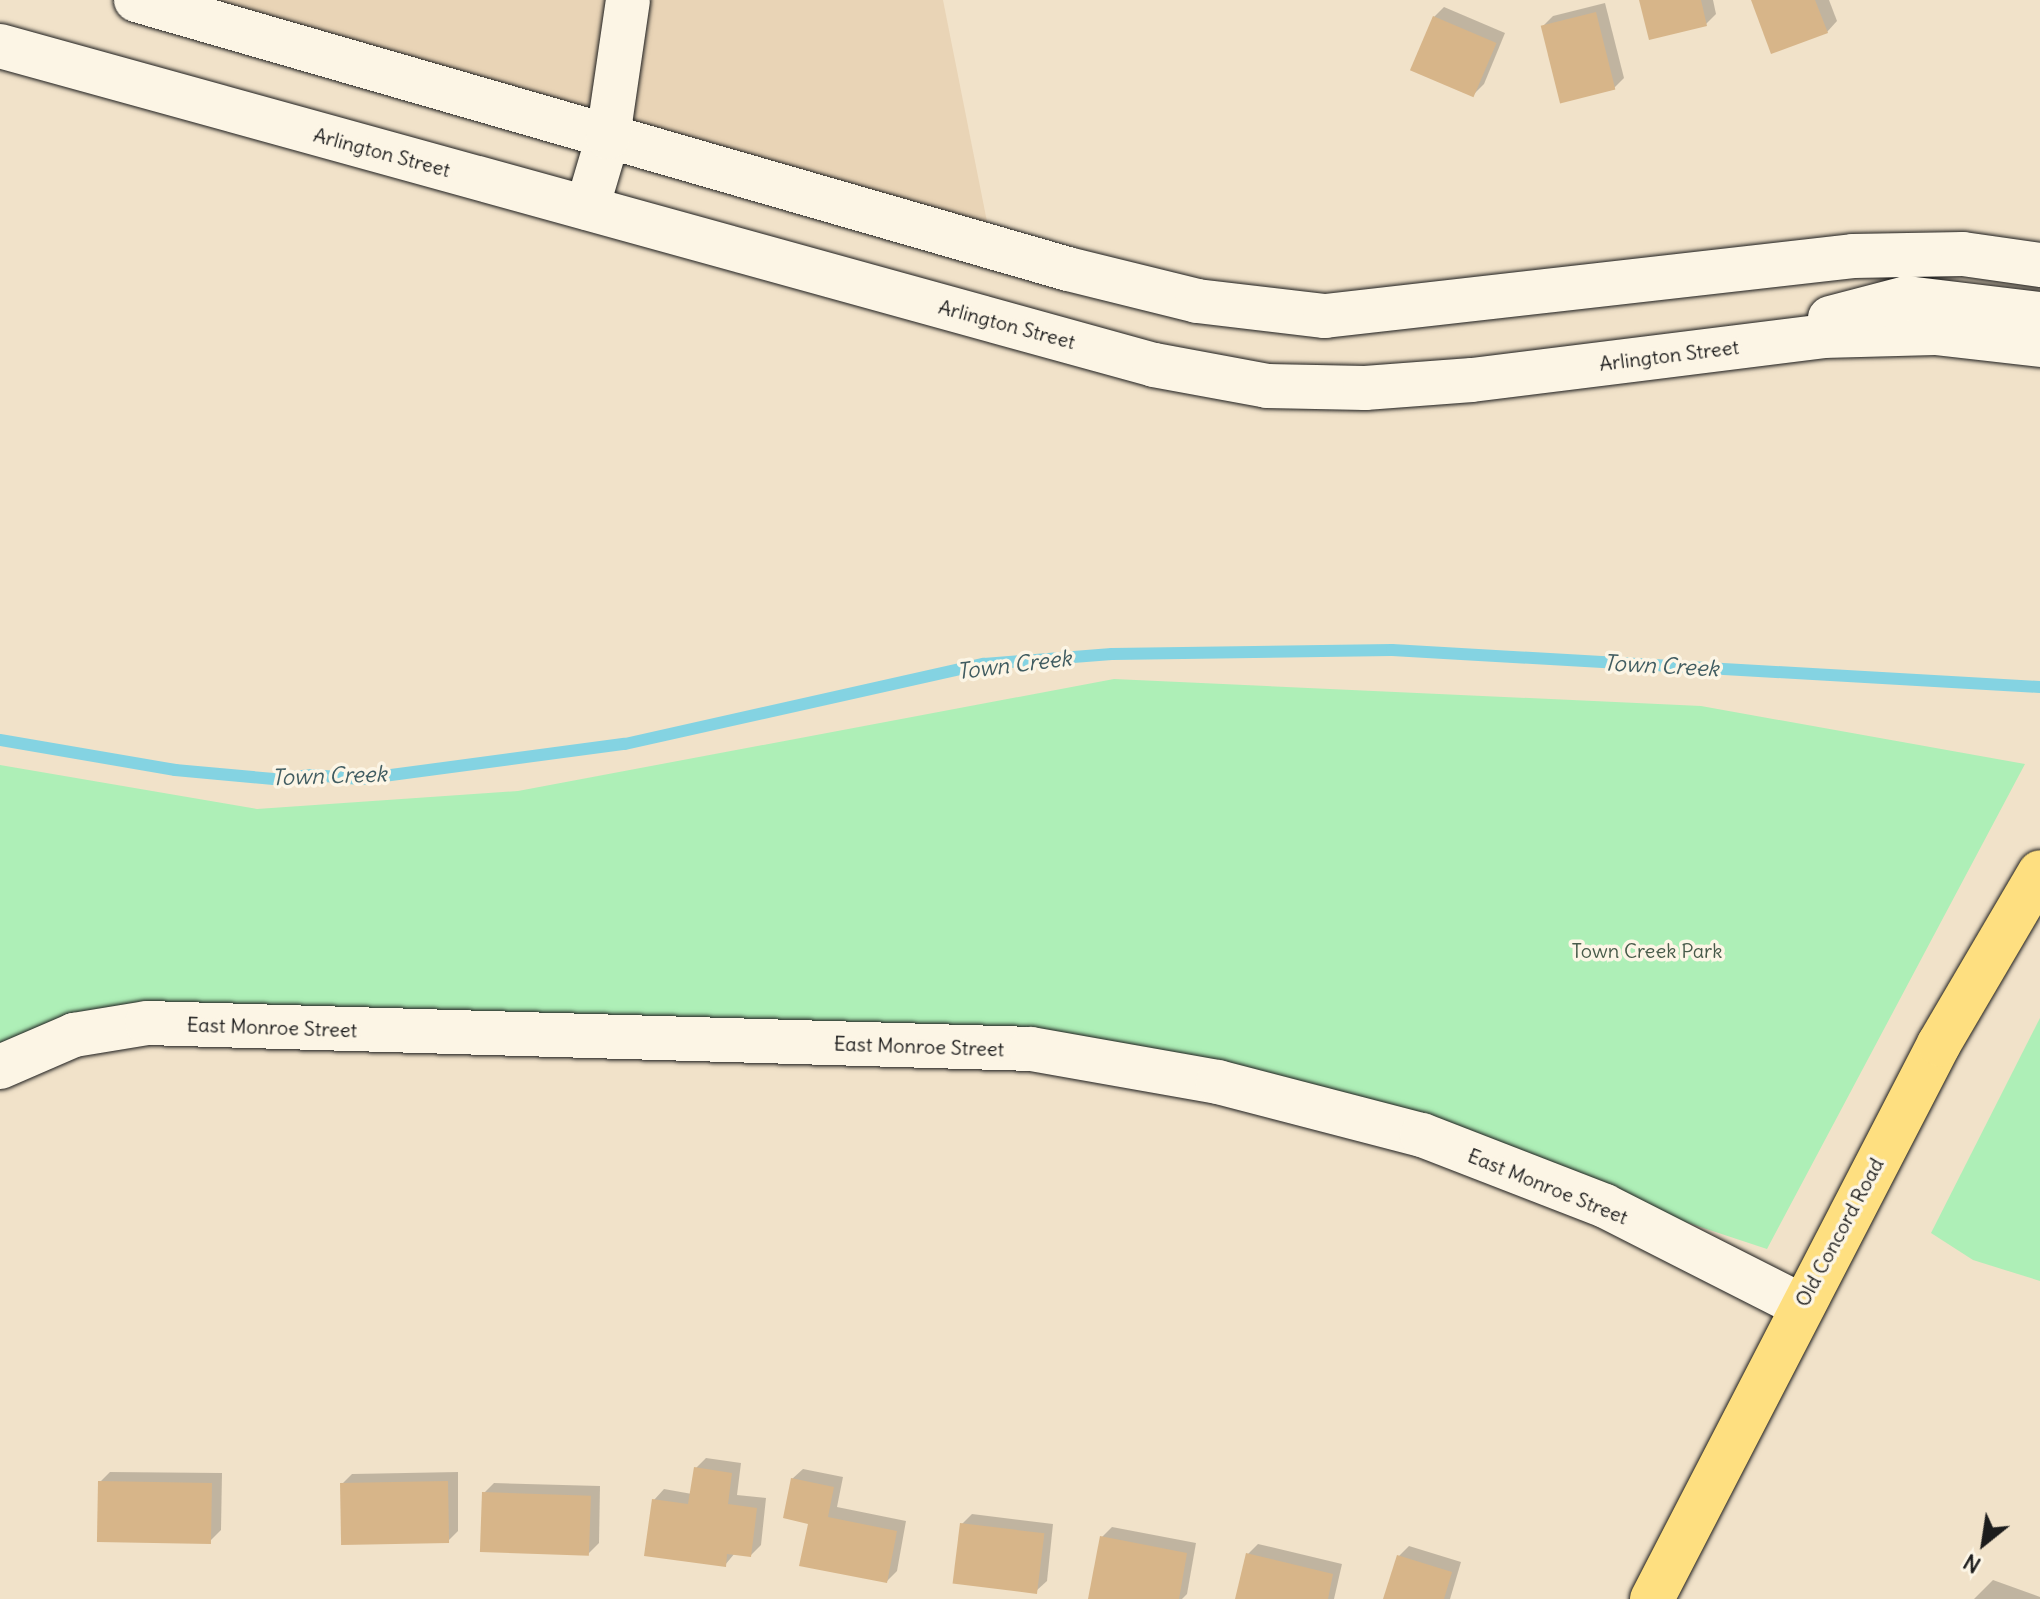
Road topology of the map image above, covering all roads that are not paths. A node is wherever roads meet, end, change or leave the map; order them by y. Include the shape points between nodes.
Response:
1 (136, 0) edge
2 (628, 0) edge
3 (0, 46) edge
4 (608, 137) junction
5 (587, 208) junction
6 (2040, 265) edge
7 (2040, 314) edge
8 (2040, 345) edge
9 (1715, 349) junction
10 (2040, 872) edge
11 (0, 1067) edge
12 (1800, 1305) junction
13 (1652, 1599) edge

1 - 4 street
2 - 4 street
3 - 5 street, Arlington Street
4 - 5 street
4 - 6 street via 1068,269 1197,301 1325,316 1853,256 1963,254
5 - 9 street, Arlington Street via 1154,365 1267,386 1365,388 1472,380
7 - 9 street via 1907,298
8 - 9 street, Arlington Street via 1935,333 1823,336
10 - 12 main road, Old Concord Road via 1939,1044
11 - 12 street, East Monroe Street via 74,1035 147,1023 1031,1049 1218,1082 1422,1135 1605,1206
12 - 13 main road, Old Concord Road

